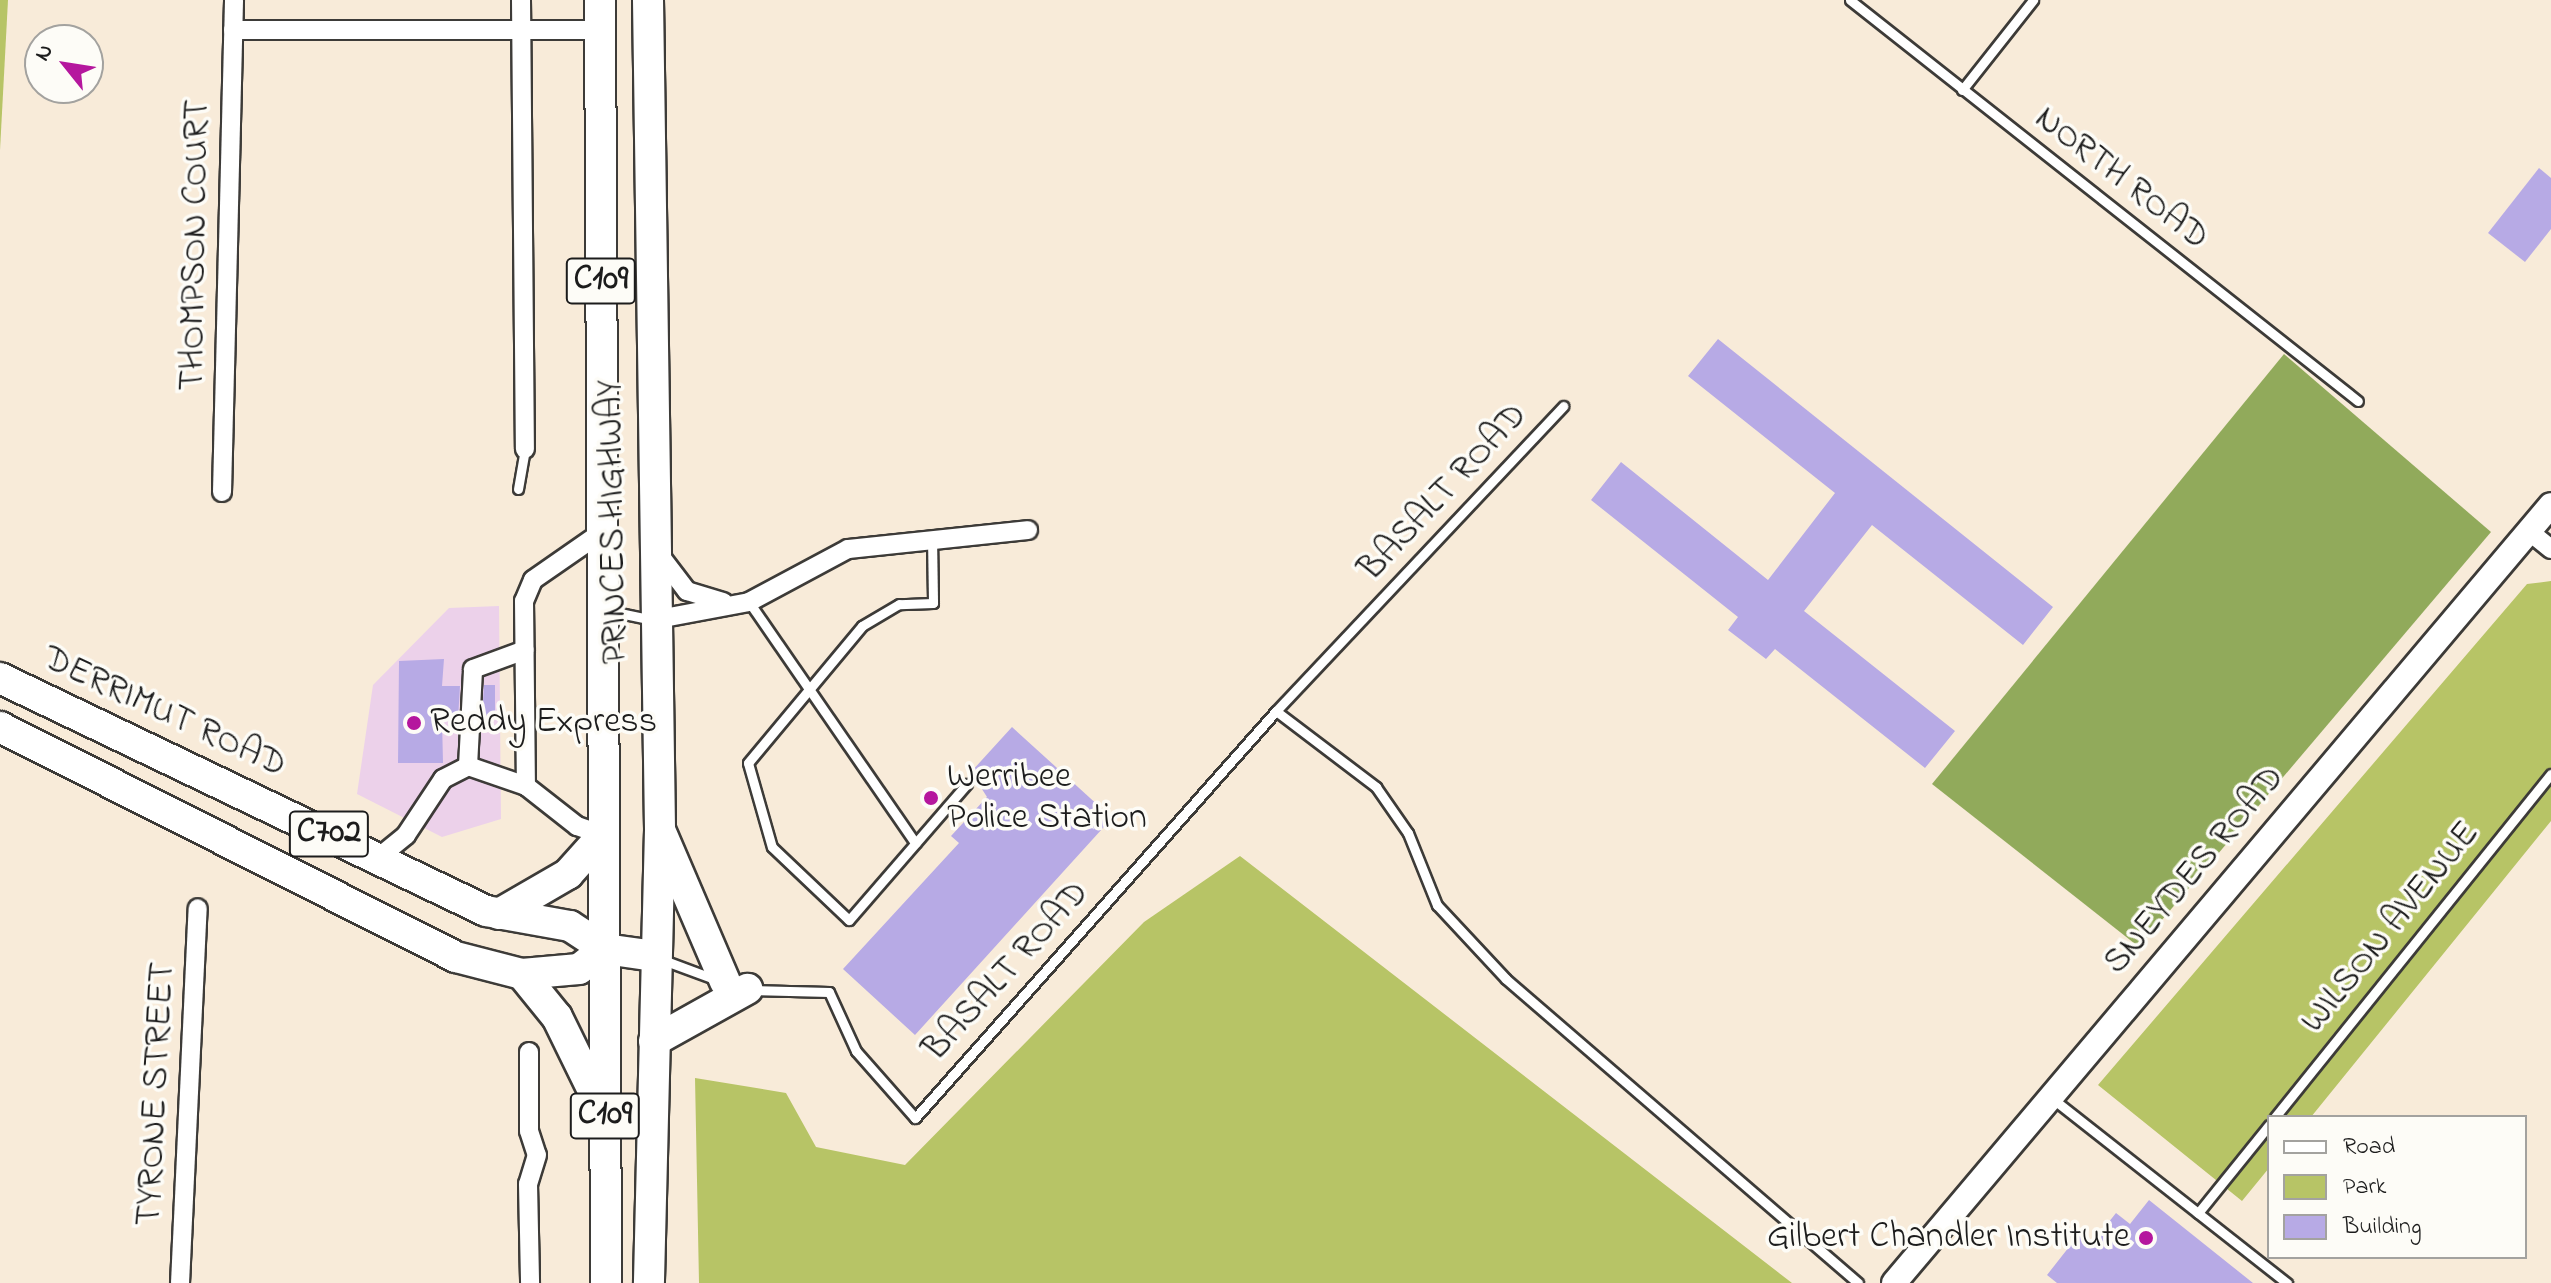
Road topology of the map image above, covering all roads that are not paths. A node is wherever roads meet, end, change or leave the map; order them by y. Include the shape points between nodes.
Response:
1 (234, 0) edge
2 (521, 0) edge
3 (648, 0) edge
4 (1850, 0) edge
5 (2033, 0) edge
6 (600, 15) edge
7 (233, 30) junction
8 (521, 30) junction
9 (648, 31) junction
10 (1962, 90) junction
11 (2358, 401) dead end
12 (1563, 406) dead end
13 (525, 449) joint
14 (518, 489) dead end
15 (222, 492) dead end
16 (2551, 505) edge
17 (1028, 530) dead end
18 (602, 532) junction
19 (651, 532) junction
20 (2530, 532) junction
21 (932, 537) junction
22 (2551, 549) edge
23 (749, 602) junction
24 (602, 603) junction
25 (653, 620) junction
26 (525, 650) junction
27 (0, 678) edge
28 (809, 686) junction
29 (1276, 711) junction
30 (0, 727) edge
31 (468, 766) junction
32 (2551, 774) edge
33 (967, 784) dead end
34 (526, 786) junction
35 (660, 830) junction
36 (603, 835) junction
37 (915, 843) junction
38 (378, 858) junction
39 (198, 908) dead end
40 (499, 914) junction
41 (605, 949) junction
42 (654, 956) junction
43 (522, 974) junction
44 (736, 986) junction
45 (654, 1041) junction
46 (529, 1052) dead end
47 (2051, 1097) junction
48 (2277, 1115) edge
49 (605, 1118) junction
50 (2267, 1127) edge
51 (2198, 1213) junction
52 (180, 1283) edge
53 (530, 1283) edge
54 (606, 1283) edge
55 (649, 1283) edge
56 (1858, 1283) edge
57 (1894, 1283) edge
58 (2287, 1283) edge

1 - 7 street, THOMPSON COURT
2 - 8 street
3 - 9 highway, PRINCES HIGHWAY / C109
4 - 10 lane, NORTH ROAD
5 - 10 lane
6 - 8 street
6 - 9 highway
6 - 18 highway, PRINCES HIGHWAY / C109
7 - 8 street
7 - 15 street, THOMPSON COURT
8 - 13 street
9 - 19 highway, PRINCES HIGHWAY / C109
10 - 11 lane, NORTH ROAD
12 - 29 lane, BASALT ROAD
13 - 14 lane
16 - 20 main road, SNEYDES ROAD
17 - 21 street
18 - 24 highway, PRINCES HIGHWAY / C109
18 - 26 street via 533,580 524,601
19 - 23 street via 667,572 687,591 707,602
19 - 25 highway, PRINCES HIGHWAY / C109
20 - 22 street
20 - 47 main road, SNEYDES ROAD
21 - 23 street via 848,549
21 - 28 lane via 933,603 882,611
23 - 25 street
23 - 28 lane
24 - 25 lane via 626,618
24 - 36 highway, PRINCES HIGHWAY / C109
25 - 35 highway, PRINCES HIGHWAY / C109
26 - 31 street via 473,669
26 - 34 street
27 - 38 highway, DERRIMUT ROAD / C702
28 - 37 lane
28 - 37 lane via 748,763 772,847 849,920
29 - 44 lane, BASALT ROAD via 915,1118 856,1051 829,992
29 - 56 lane via 1376,787 1408,833 1437,905 1506,979
30 - 43 highway, C702 via 456,957
31 - 34 street
31 - 38 street via 443,779 406,835
32 - 48 lane, WILSON AVENUE
33 - 37 lane
34 - 36 street via 577,826
35 - 42 highway, PRINCES HIGHWAY / C109
35 - 44 highway
36 - 40 highway via 568,874
36 - 41 highway, PRINCES HIGHWAY / C109
38 - 40 highway, DERRIMUT ROAD / C702
39 - 52 street, TYRONE STREET
40 - 41 highway, DERRIMUT ROAD / C702 via 576,928
41 - 42 highway, C702
41 - 43 highway, C702 via 579,969
41 - 49 highway, PRINCES HIGHWAY / C109
42 - 44 lane, BASALT ROAD
42 - 45 highway, PRINCES HIGHWAY / C109
43 - 49 highway via 557,1017
44 - 45 highway
45 - 55 highway, PRINCES HIGHWAY / C109
46 - 53 street via 529,1131 537,1155 528,1184
47 - 51 lane
47 - 57 main road, SNEYDES ROAD
49 - 54 highway, PRINCES HIGHWAY / C109
50 - 51 lane
51 - 58 lane

